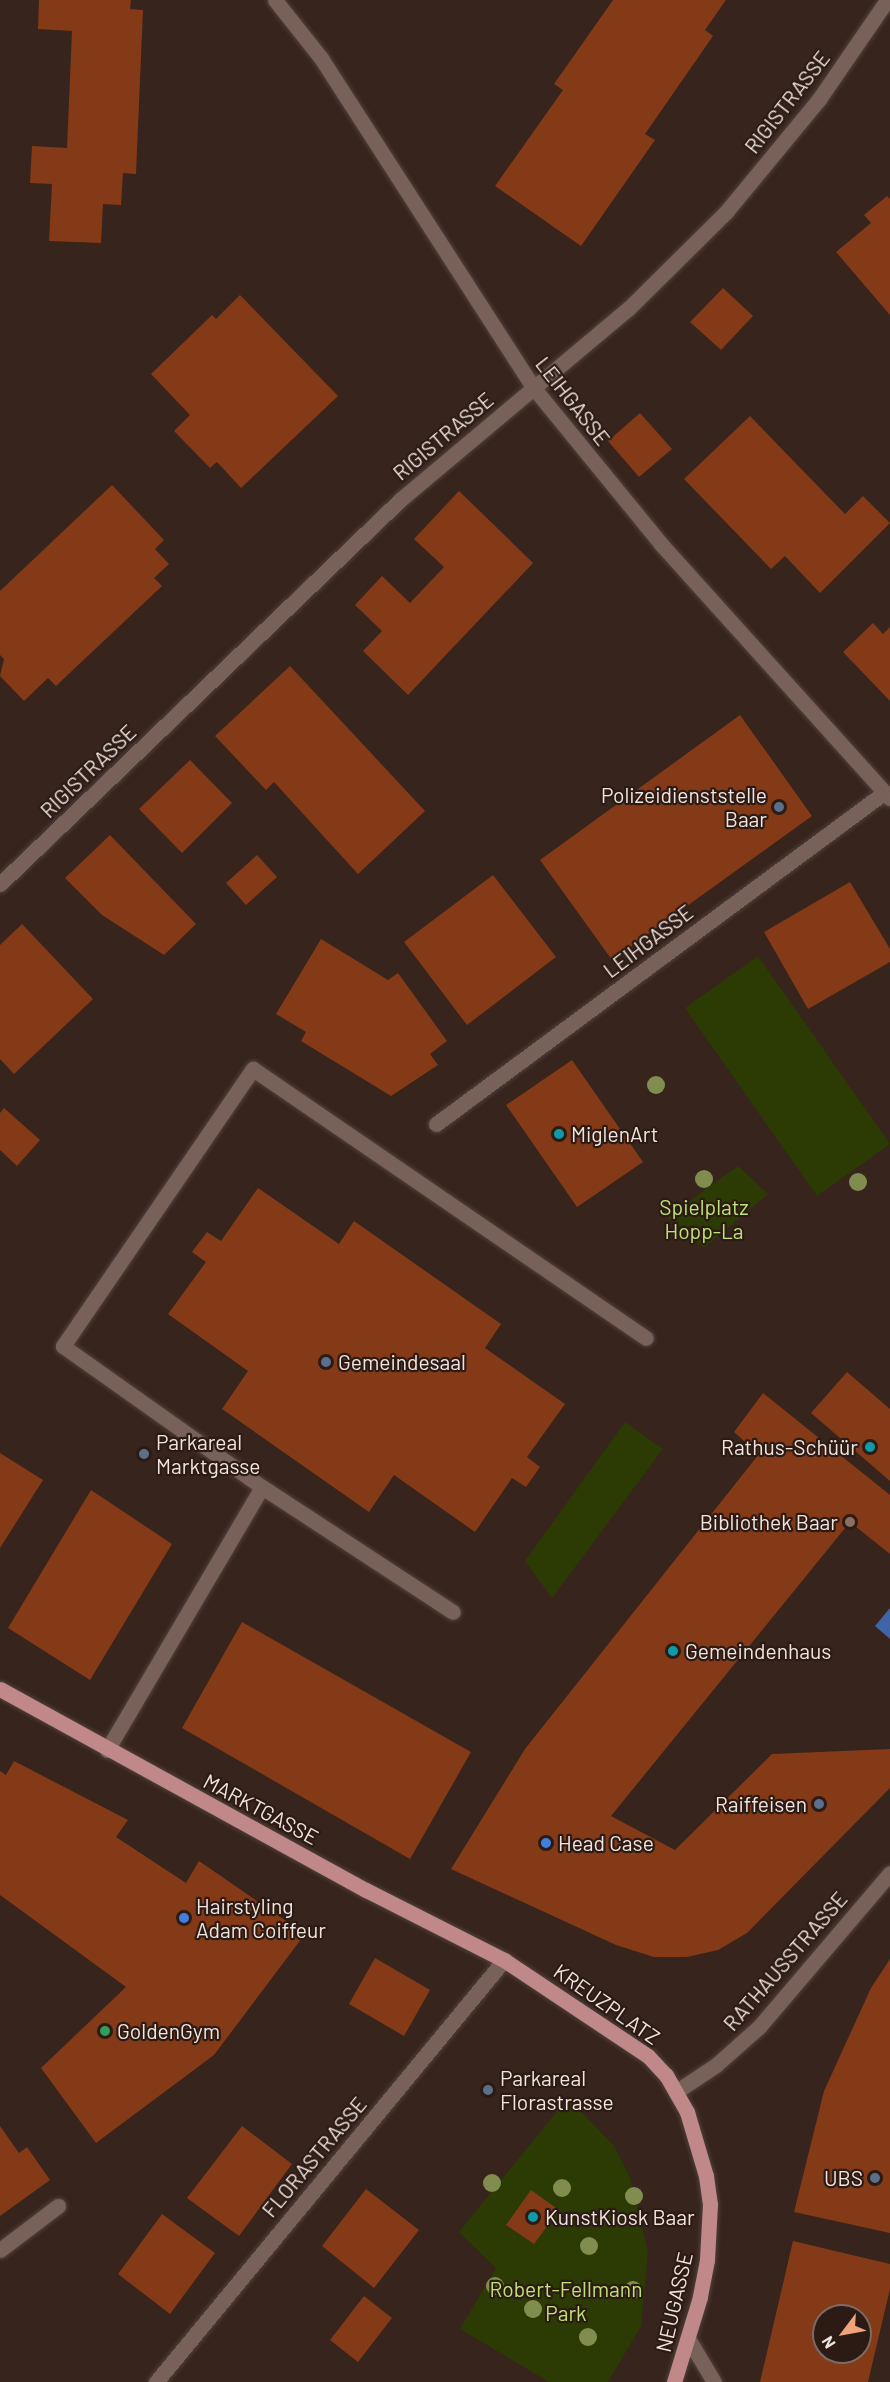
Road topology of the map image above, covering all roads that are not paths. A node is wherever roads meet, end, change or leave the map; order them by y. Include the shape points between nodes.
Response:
1 (275, 0) edge
2 (887, 0) edge
3 (533, 387) junction
4 (888, 795) edge
5 (0, 884) edge
6 (436, 1124) dead end
7 (646, 1338) dead end
8 (262, 1487) junction
9 (453, 1612) dead end
10 (0, 1689) edge
11 (107, 1750) junction
12 (890, 1873) edge
13 (504, 1960) junction
14 (677, 2091) junction
15 (58, 2206) dead end
16 (0, 2250) edge
17 (689, 2340) junction
18 (156, 2382) edge
19 (674, 2382) edge
20 (714, 2382) edge

1 - 3 street, LEIHGASSE via 321,58
2 - 3 street, RIGISTRASSE via 819,99 726,212 628,309
3 - 4 street, LEIHGASSE via 661,544
3 - 5 street, RIGISTRASSE via 400,500
4 - 6 street, LEIHGASSE
7 - 8 street via 253,1069 63,1346
8 - 9 street
8 - 11 street
10 - 11 main road, MARKTGASSE
11 - 13 main road, MARKTGASSE
12 - 14 street, RATHAUSSTRASSE via 759,2027 716,2065
13 - 14 main road, KREUZPLATZ via 627,2039 666,2075
13 - 18 street, FLORASTRASSE
14 - 17 main road, NEUGASSE via 695,2132 710,2204 707,2260
15 - 16 street
17 - 19 main road, NEUGASSE
17 - 20 street

